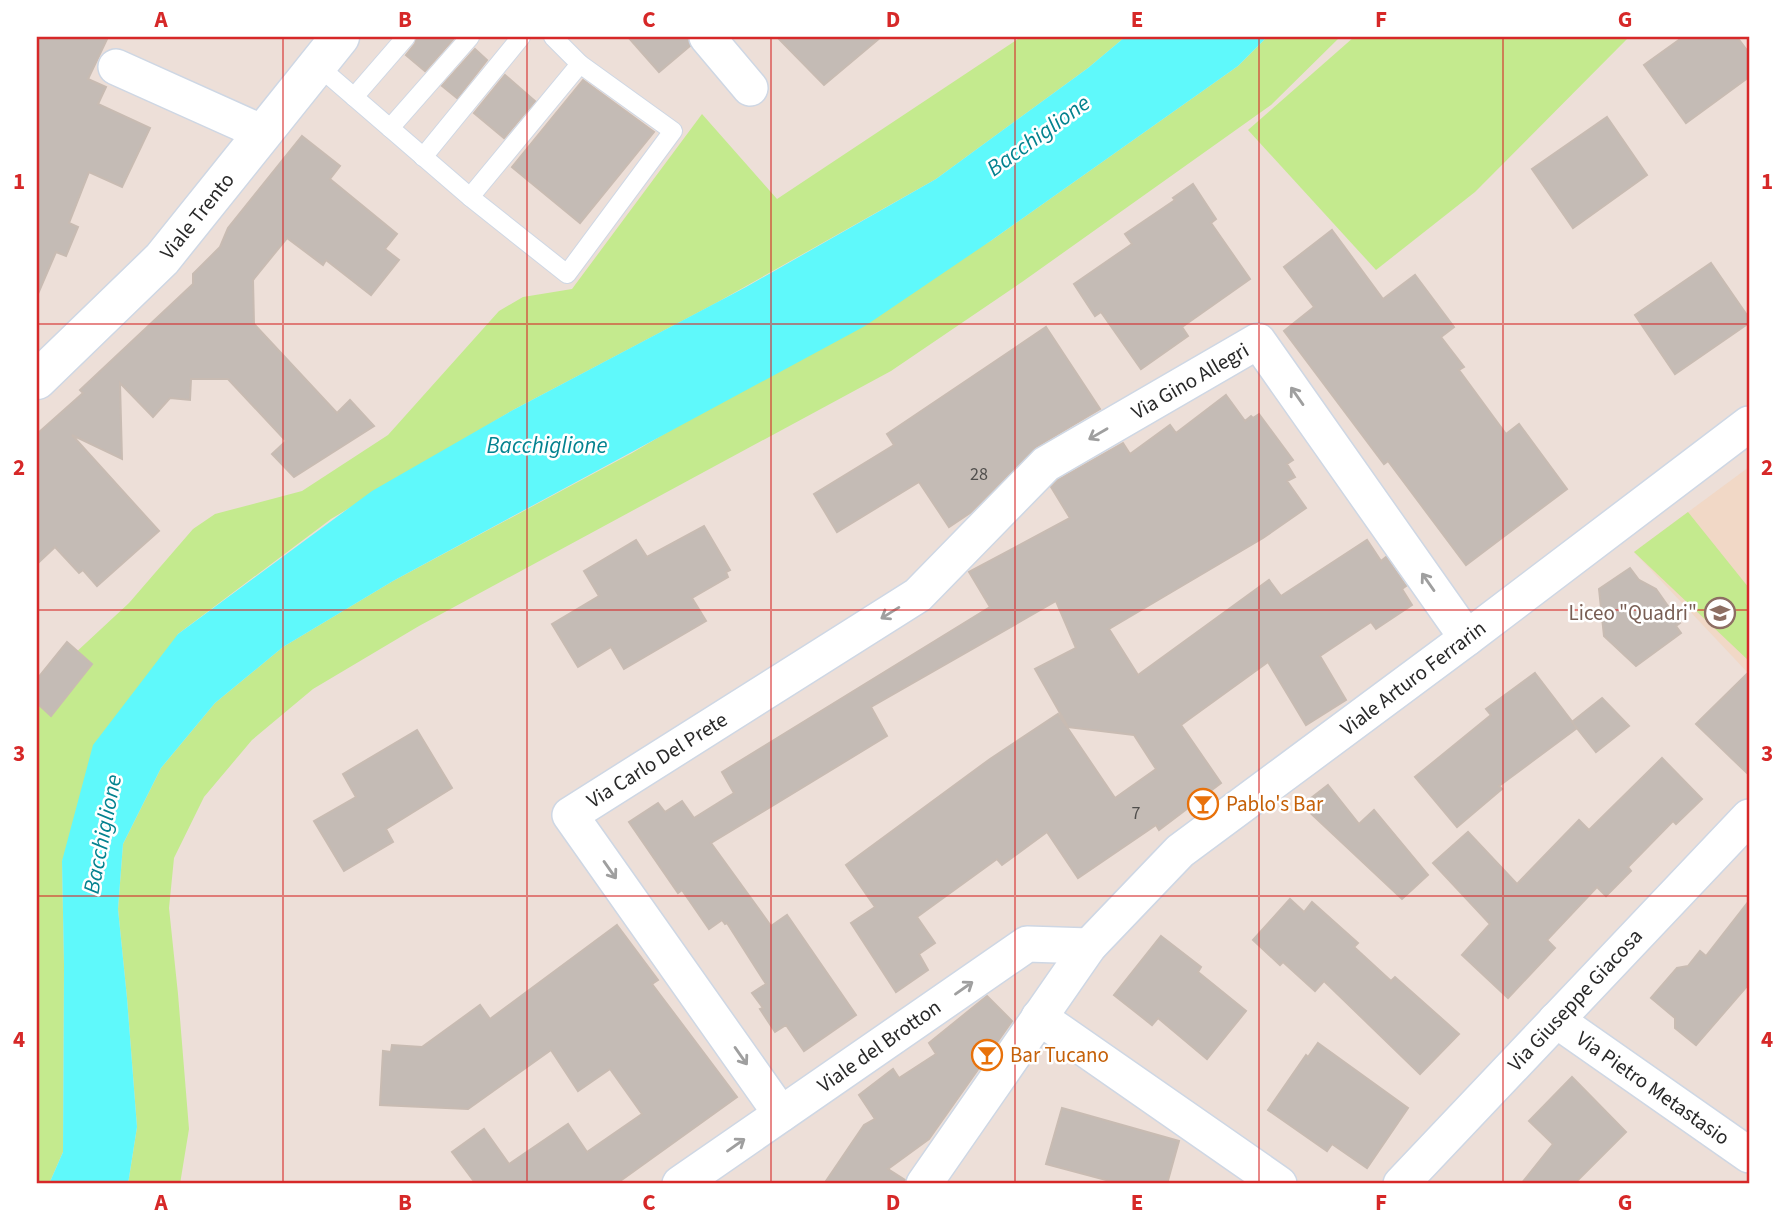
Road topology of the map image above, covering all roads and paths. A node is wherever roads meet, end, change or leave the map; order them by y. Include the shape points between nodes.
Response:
1 (406, 37) edge
2 (470, 37) edge
3 (521, 37) edge
4 (553, 37) edge
5 (707, 37) edge
6 (329, 51) edge
7 (580, 64) junction
8 (116, 67) dead end
9 (750, 88) dead end
10 (354, 97) junction
11 (390, 128) junction
12 (263, 133) junction
13 (423, 157) junction
14 (470, 197) junction
15 (37, 380) edge
16 (1749, 424) edge
17 (943, 570) joint
18 (1467, 638) junction
19 (1749, 817) edge
20 (1089, 946) junction
21 (1039, 1017) junction
22 (1556, 1020) junction
23 (781, 1114) junction
24 (1749, 1155) edge
25 (680, 1184) edge
26 (924, 1184) edge
27 (1279, 1184) edge
28 (1401, 1184) edge

1 - 10 lane
2 - 11 lane
3 - 13 lane
4 - 7 lane
5 - 9 street
6 - 10 lane
6 - 12 main road, Viale Trento
7 - 14 lane
7 - 14 lane via 673,131 567,274
8 - 12 street
10 - 11 lane
11 - 13 lane
12 - 15 main road, Viale Trento via 162,260
13 - 14 lane
16 - 18 street, Viale Arturo Ferrarin
18 -> 17 street, Via Gino Allegri via 1258,341 1046,464
17 -> 23 street, Via Carlo Del Prete via 918,595 570,815
18 - 20 street, Viale Arturo Ferrarin via 1180,851
19 - 22 street, Via Giuseppe Giacosa
20 - 21 street, Viale Arturo Ferrarin
23 -> 20 street, Viale del Brotton via 1027,944
21 - 26 street, Viale Arturo Ferrarin
21 - 27 street
22 - 24 street, Via Pietro Metastasio
22 - 28 street, Via Giuseppe Giacosa
25 -> 23 street, Viale del Brotton

